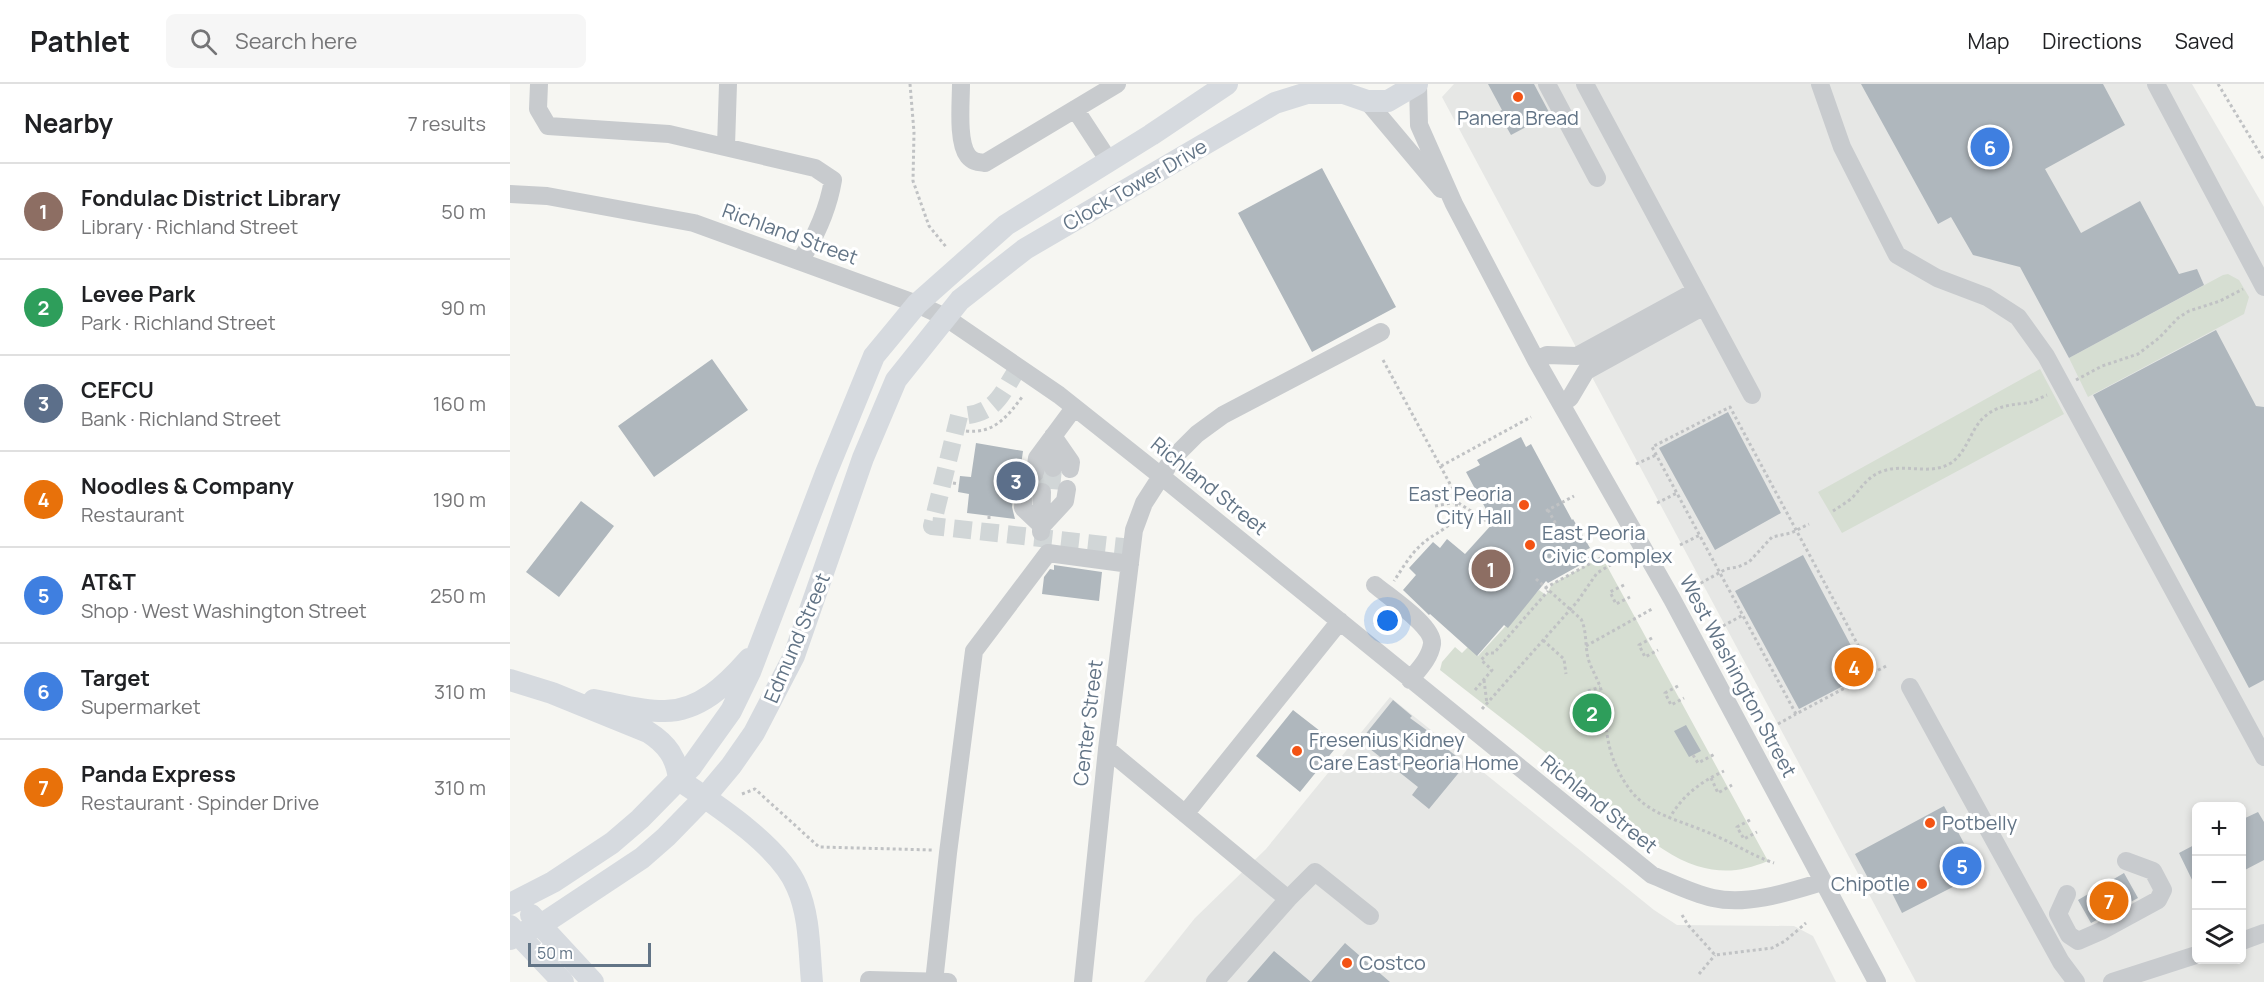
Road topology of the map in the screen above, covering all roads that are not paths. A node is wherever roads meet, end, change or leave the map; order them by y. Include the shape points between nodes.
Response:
1 (539, 84) edge
2 (728, 84) edge
3 (961, 84) edge
4 (1117, 84) edge
5 (1227, 84) edge
6 (1417, 84) edge
7 (1547, 84) edge
8 (1585, 84) edge
9 (1820, 84) edge
10 (2156, 84) edge
11 (1341, 88) edge
12 (1367, 101) junction
13 (1074, 110) junction
14 (726, 146) junction
15 (1108, 162) junction
16 (1597, 178) dead end
17 (510, 194) edge
18 (1454, 204) junction
19 (800, 261) junction
20 (2264, 287) edge
21 (1700, 298) junction
22 (917, 304) junction
23 (945, 317) junction
24 (1382, 332) dead end
25 (1536, 360) junction
26 (1752, 395) dead end
27 (1561, 404) junction
28 (1074, 408) junction
29 (1053, 436) junction
30 (1161, 476) junction
31 (1047, 480) junction
32 (1130, 564) junction
33 (1382, 591) road end
34 (1340, 621) junction
35 (760, 647) junction
36 (510, 680) edge
37 (1410, 680) junction
38 (1910, 687) dead end
39 (552, 693) junction
40 (1107, 749) junction
41 (2264, 757) edge
42 (679, 780) junction
43 (705, 797) junction
44 (1185, 814) junction
45 (2126, 861) dead end
46 (1822, 882) junction
47 (510, 892) edge
48 (2067, 894) dead end
49 (1288, 899) junction
50 (510, 904) edge
51 (1370, 916) dead end
52 (510, 926) edge
53 (2264, 933) edge
54 (2246, 938) edge
55 (510, 939) edge
56 (2192, 956) edge
57 (869, 980) dead end
58 (563, 982) edge
59 (593, 982) edge
60 (812, 982) edge
61 (934, 982) edge
62 (948, 982) edge
63 (1083, 982) edge
64 (1215, 982) edge
65 (1877, 982) edge
66 (2076, 982) edge
67 (2112, 982) edge

1 - 14 street via 538,110 548,126 669,134
2 - 14 street
3 - 13 street via 962,139 966,154 974,162 985,163
4 - 13 street
5 - 15 main road, Clock Tower Drive
6 - 12 main road via 1388,101
6 - 18 street, West Washington Street via 1419,125
7 - 16 street
8 - 21 street
9 - 41 street via 1842,147 1897,255 1937,278 1987,297 2018,316 2046,357
10 - 20 street
11 - 12 main road, Clock Tower Drive
11 - 23 main road, Clock Tower Drive via 1307,93 1275,104 1025,249 960,300
12 - 18 street, West Washington Street
13 - 15 street
14 - 19 street via 815,168 833,180 830,201
15 - 22 main road, Clock Tower Drive via 1006,225
17 - 19 street, Richland Street via 547,196 694,223
18 - 25 street, West Washington Street
19 - 22 street, Richland Street
21 - 25 street via 1577,356 1547,355
21 - 26 street
21 - 27 street via 1586,371 1570,398
22 - 23 street, Richland Street
22 - 35 main road, Edmund Street via 874,357
23 - 28 street, Richland Street
23 - 43 main road, Edmund Street via 896,380 863,458 804,629 775,695 754,733
24 - 30 street, Center Street via 1223,415 1175,455
25 - 27 street, West Washington Street
27 - 46 street, West Washington Street via 1672,599
28 - 29 street
28 - 30 street, Richland Street
29 - 31 street
29 - 31 street via 1029,455
30 - 32 street, Center Street via 1144,503 1134,530
30 - 34 street, Richland Street
31 - 31 street via 1023,508 1041,532 1050,505
32 - 40 street, Center Street
32 - 61 street via 1048,553 974,651
33 - 37 street via 1424,625 1431,636 1428,656
34 - 37 street, Richland Street
34 - 44 street
35 - 39 main road via 720,689 677,710 647,710
35 - 42 main road, Edmund Street via 731,711
36 - 39 main road
37 - 46 street, Richland Street via 1652,875 1715,898 1753,899
38 - 66 street via 2061,962
39 - 42 main road via 660,740 676,762
40 - 44 street
40 - 63 street, Center Street
42 - 43 main road
42 - 50 main road, Edmund Street via 592,859
43 - 55 main road, Edmund Street via 642,858 547,921
43 - 60 main road via 779,857 789,871 805,911
44 - 49 street
45 - 48 street via 2153,871 2163,890 2158,900 2078,941 2069,935 2058,914
46 - 65 street, West Washington Street
47 - 59 main road
49 - 51 street via 1315,872
49 - 64 street
52 - 58 main road
53 - 54 street
56 - 67 street
57 - 61 street
61 - 62 street

